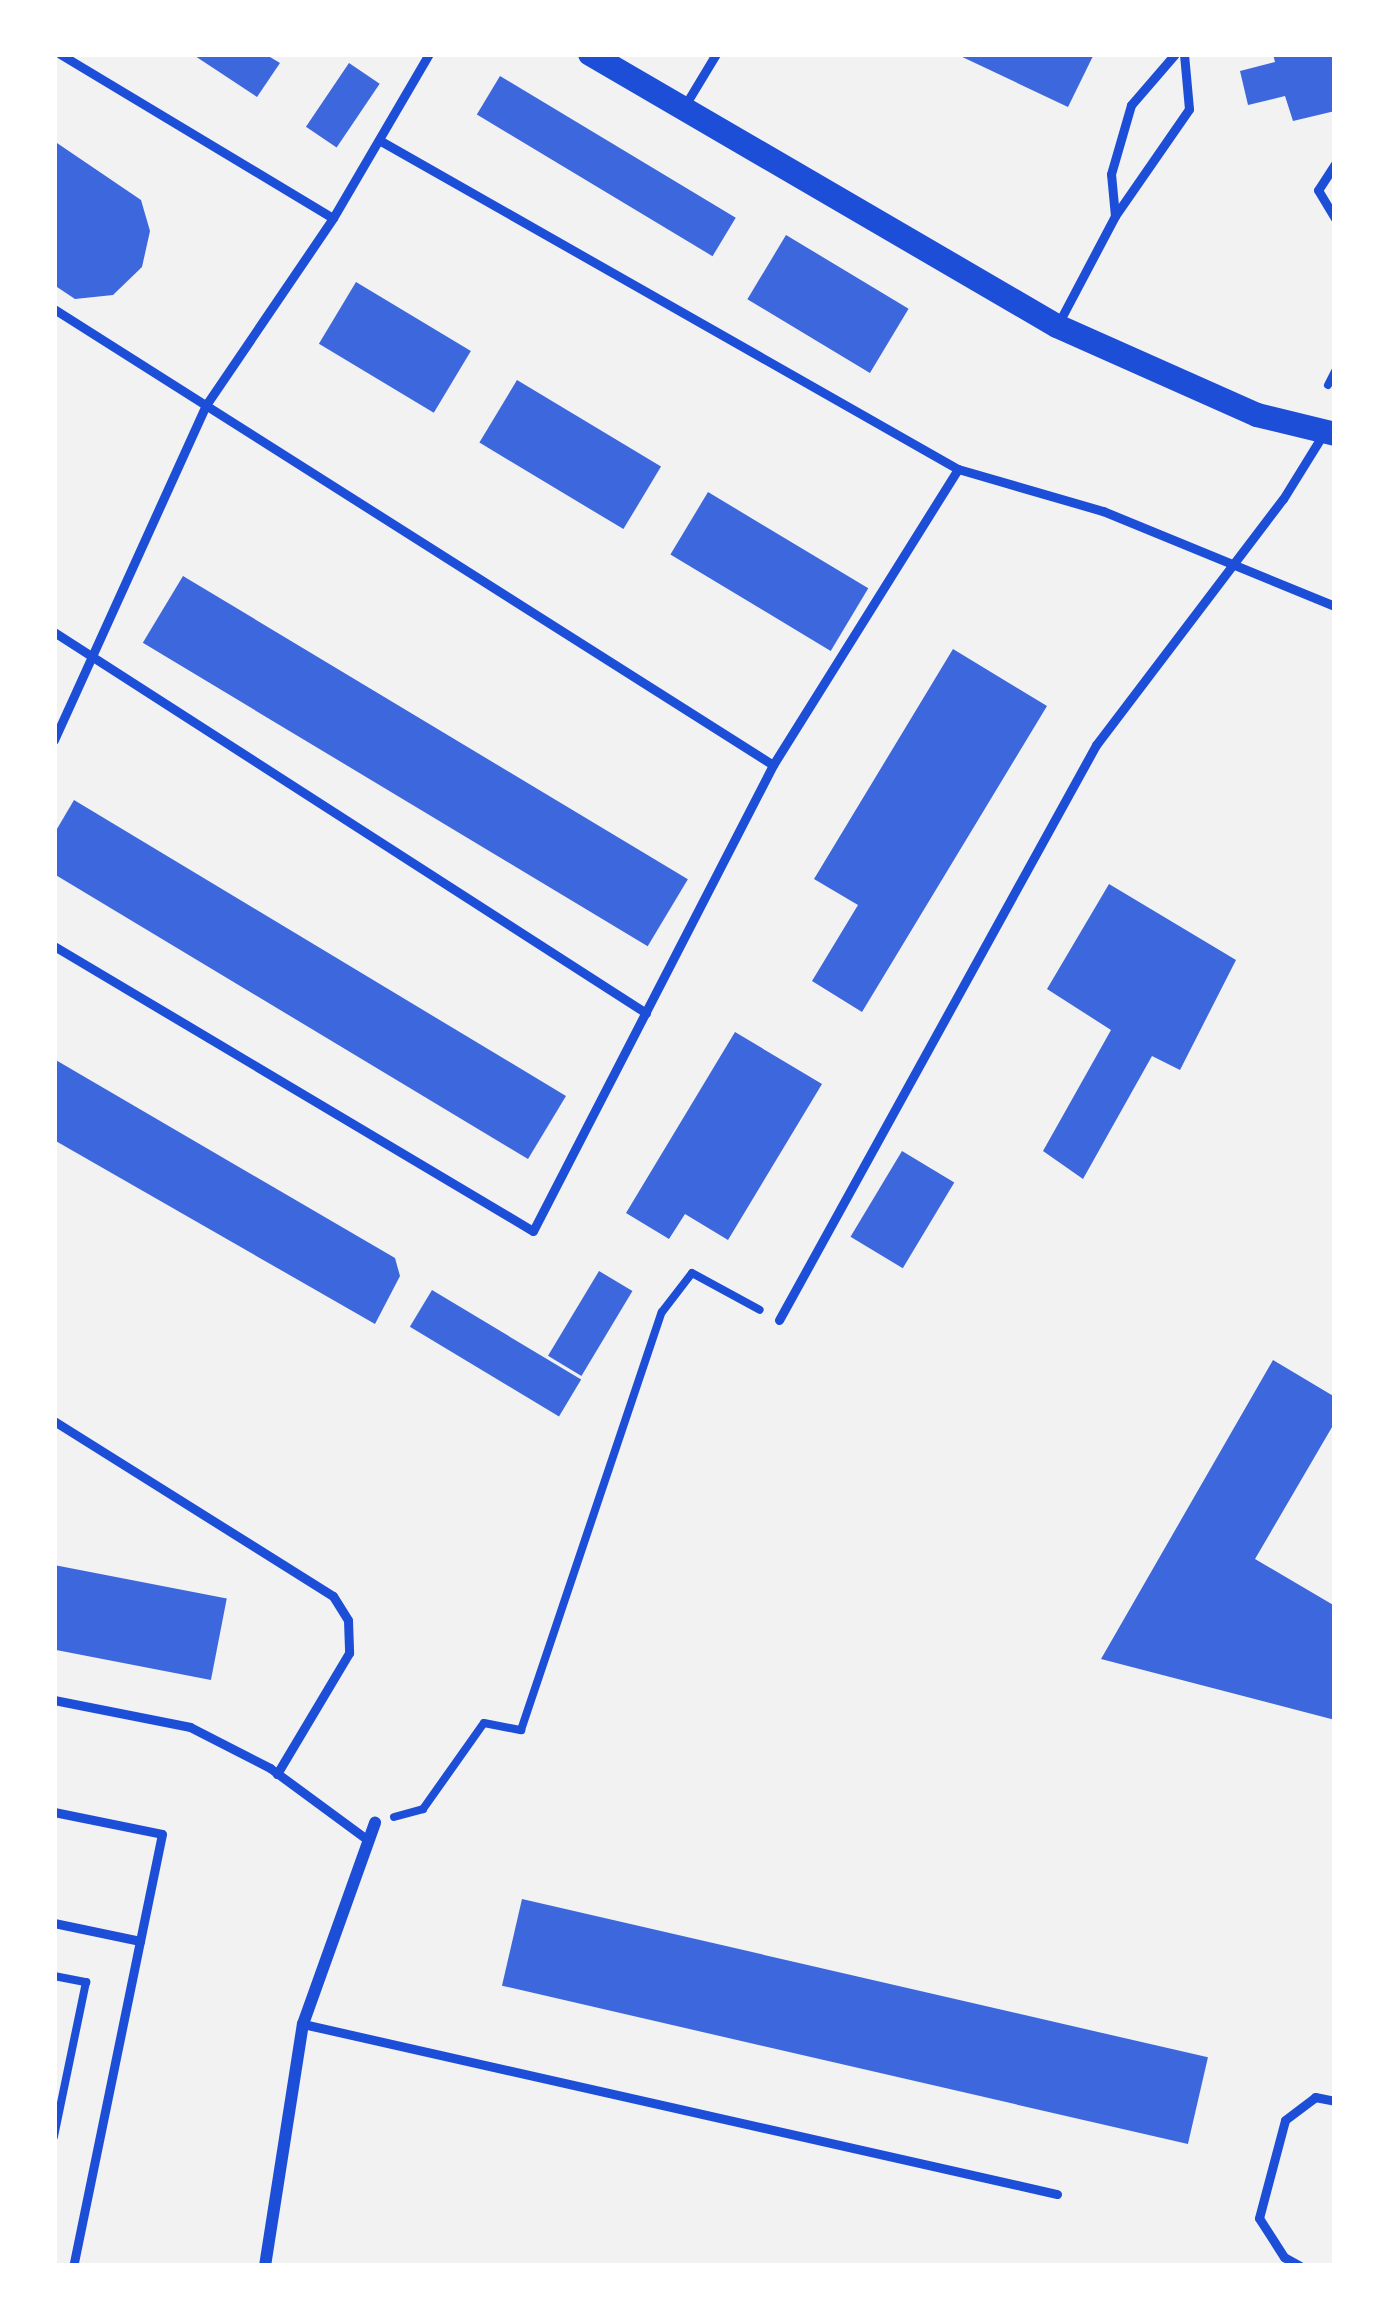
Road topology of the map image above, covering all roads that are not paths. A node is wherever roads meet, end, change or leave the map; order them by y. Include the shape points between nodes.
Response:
1 (60, 54) edge
2 (429, 54) edge
3 (590, 54) edge
4 (716, 54) edge
5 (1174, 54) edge
6 (1184, 54) edge
7 (681, 112) junction
8 (379, 140) junction
9 (1335, 164) edge
10 (1115, 216) junction
11 (333, 218) junction
12 (1335, 218) edge
13 (54, 309) edge
14 (1057, 326) junction
15 (206, 405) junction
16 (1331, 431) edge
17 (958, 469) junction
18 (1234, 564) junction
19 (1335, 605) edge
20 (54, 632) edge
21 (92, 657) junction
22 (54, 740) edge
23 (773, 765) junction
24 (54, 946) edge
25 (646, 1012) junction
26 (779, 1320) road end
27 (54, 1421) edge
28 (54, 1700) edge
29 (277, 1774) junction
30 (54, 1811) edge
31 (375, 1823) road end
32 (369, 1841) junction
33 (54, 1923) edge
34 (140, 1941) junction
35 (303, 2024) junction
36 (1335, 2101) edge
37 (1057, 2194) dead end
38 (73, 2266) edge
39 (265, 2266) edge
40 (1300, 2266) edge

1 - 11 lane
2 - 8 lane
3 - 7 main road
4 - 7 lane
5 - 10 lane via 1131,105 1111,174
6 - 10 lane via 1189,109
7 - 14 main road
8 - 11 lane
8 - 17 lane
9 - 12 lane via 1318,190
10 - 14 lane
11 - 15 lane
13 - 15 lane
14 - 16 main road via 1195,390
15 - 21 lane
15 - 23 lane
16 - 18 lane
17 - 18 lane via 1103,511
17 - 23 lane
18 - 19 lane
18 - 26 lane via 1096,745
20 - 21 lane
21 - 22 lane
21 - 25 lane
23 - 25 lane
24 - 25 lane via 533,1231
27 - 29 lane via 333,1596 348,1620 349,1653
28 - 29 lane via 190,1727
29 - 32 lane
30 - 34 lane via 162,1834
31 - 32 street
32 - 35 street
33 - 34 lane
34 - 38 lane
35 - 37 lane
35 - 39 street
36 - 40 lane via 1315,2097 1285,2120 1259,2218 1284,2257

